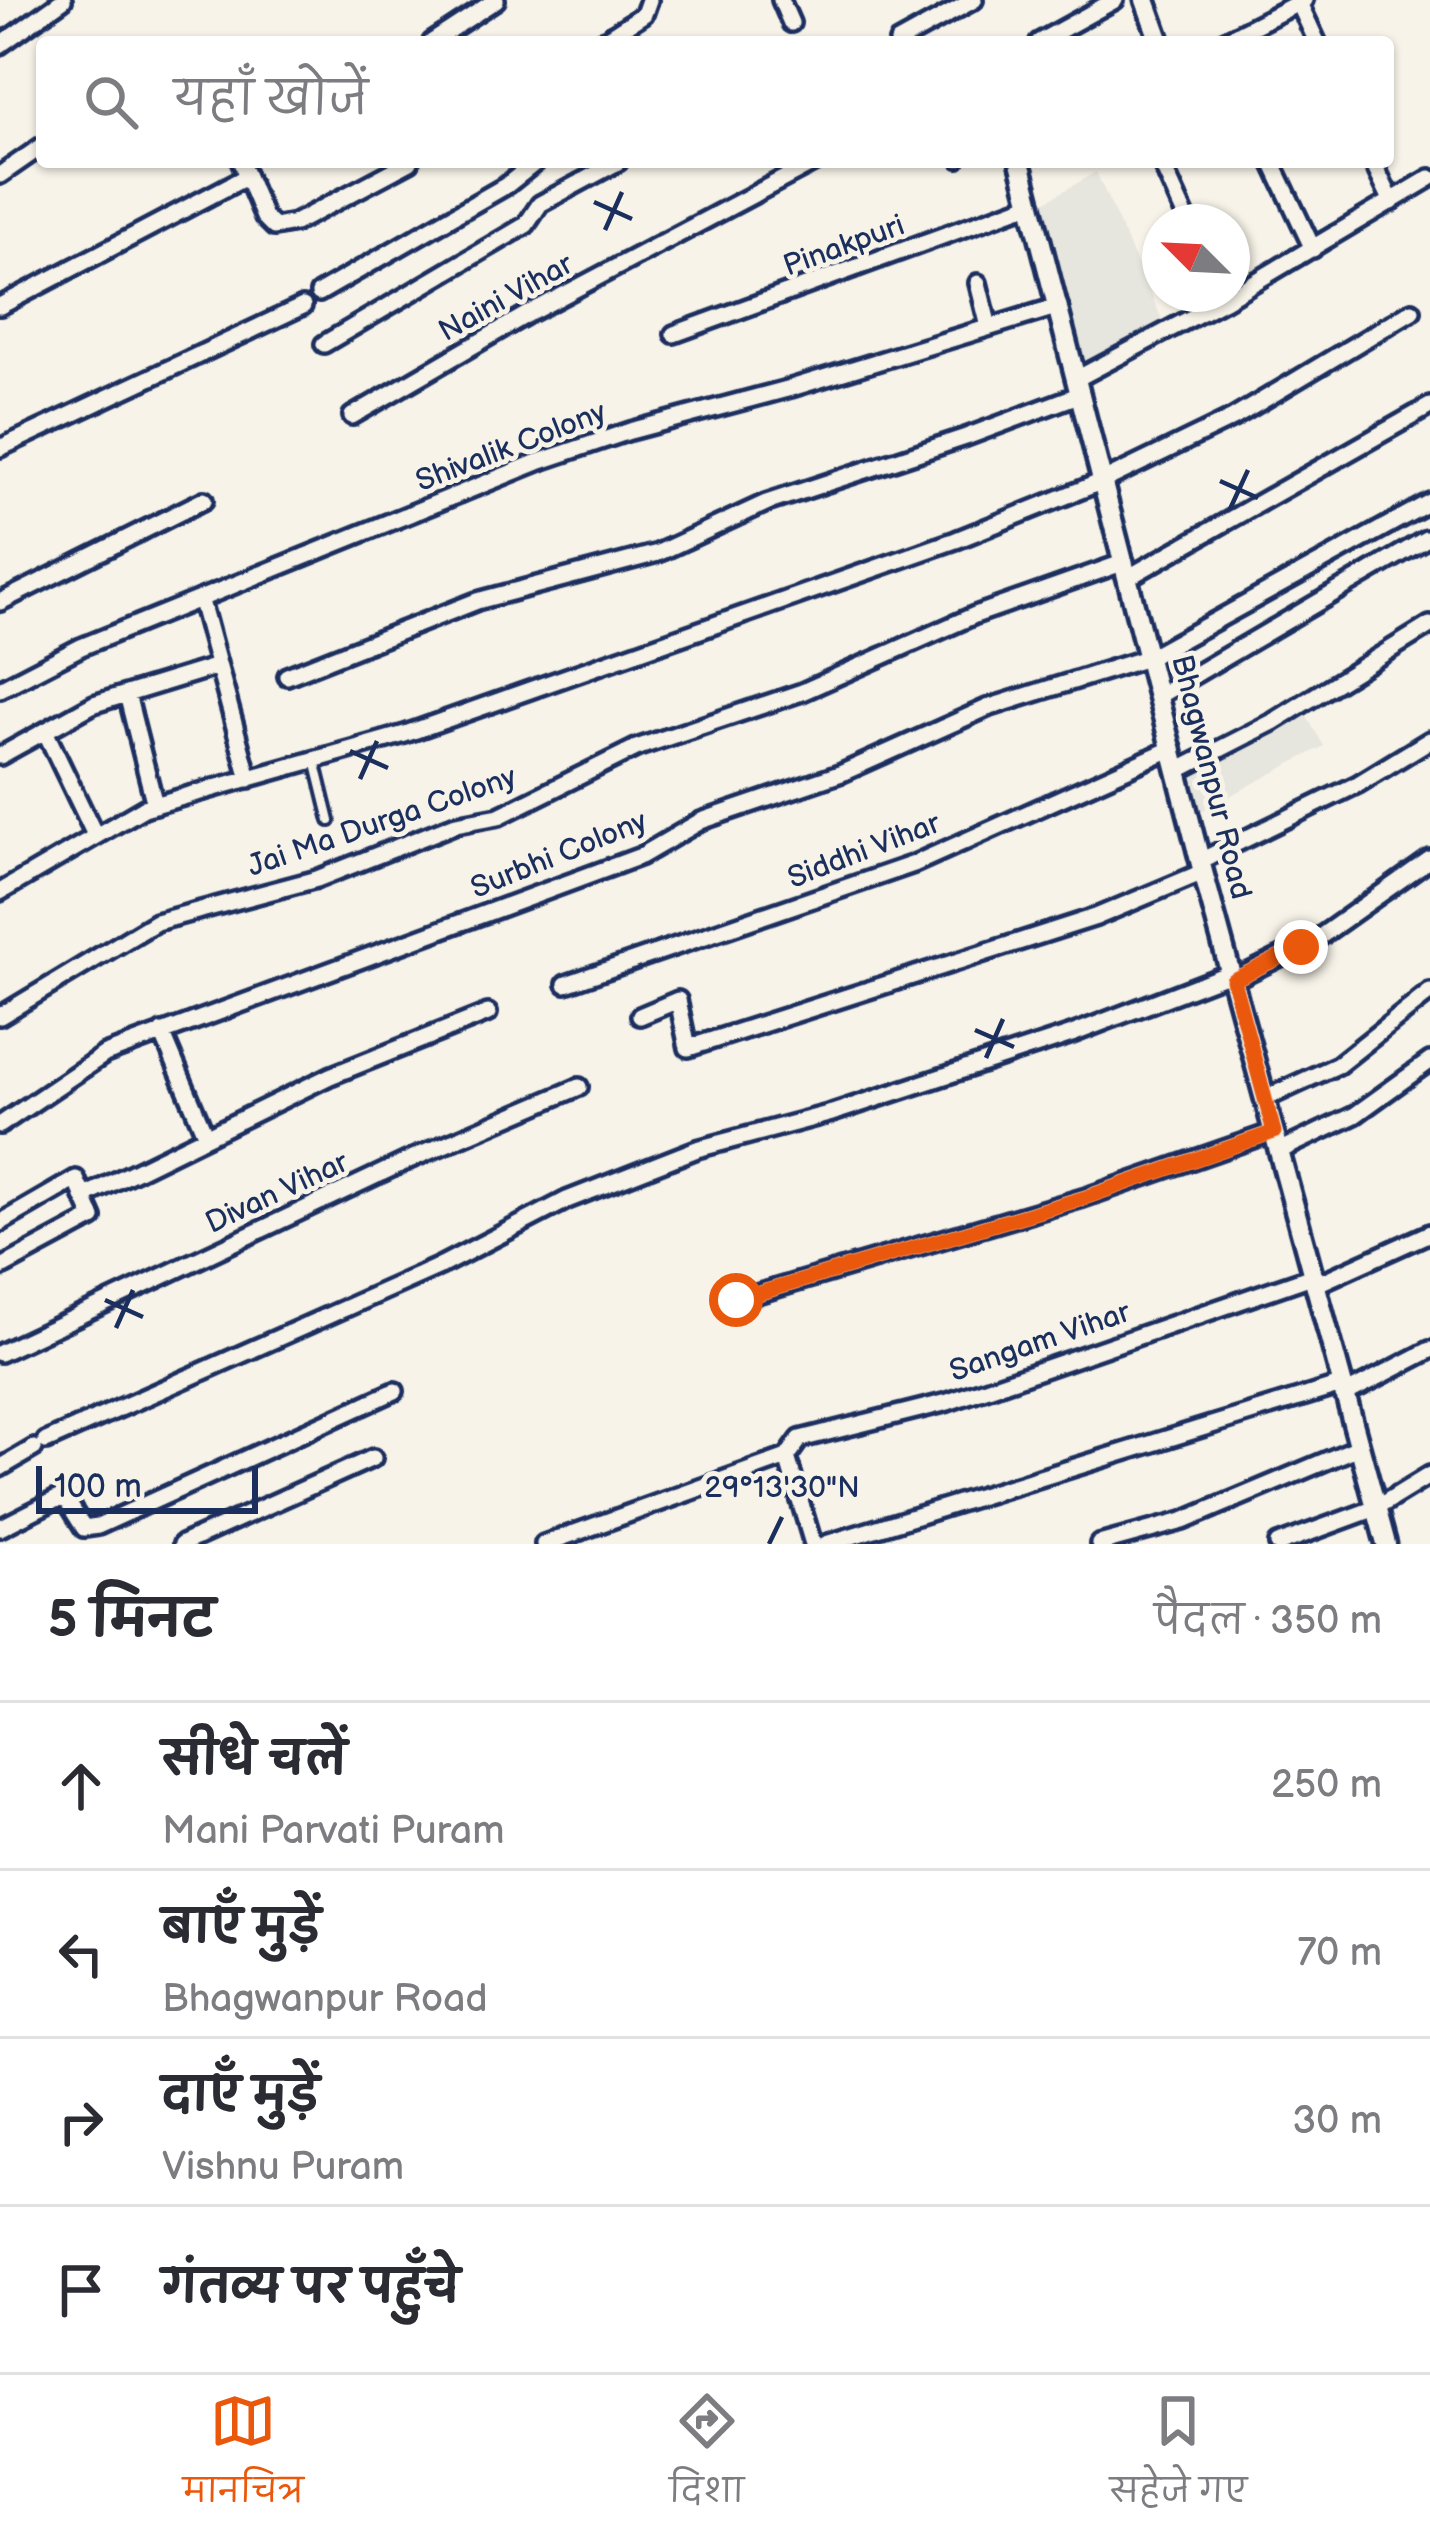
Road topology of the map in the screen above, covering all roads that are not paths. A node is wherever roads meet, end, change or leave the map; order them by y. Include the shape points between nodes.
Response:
1 (63, 0) edge
2 (496, 0) edge
3 (649, 0) edge
4 (781, 0) edge
5 (974, 0) edge
6 (1115, 0) edge
7 (1145, 0) edge
8 (1301, 1) edge
9 (791, 23) dead end
10 (441, 36) edge
11 (611, 36) edge
12 (909, 36) edge
13 (1050, 36) edge
14 (1158, 36) edge
15 (1234, 36) edge
16 (1315, 36) edge
17 (0, 45) edge
18 (36, 150) edge
19 (399, 168) edge
20 (528, 168) edge
21 (607, 168) edge
22 (804, 168) edge
23 (1021, 168) edge
24 (1164, 168) edge
25 (1275, 168) edge
26 (1376, 168) edge
27 (244, 169) edge
28 (0, 175) edge
29 (1430, 178) edge
30 (1392, 202) junction
31 (1030, 204) junction
32 (1180, 204) edge
33 (1313, 249) junction
34 (1250, 282) edge
35 (978, 283) dead end
36 (319, 293) dead end
37 (0, 306) edge
38 (1059, 306) junction
39 (303, 307) dead end
40 (1412, 311) dead end
41 (1198, 312) edge
42 (989, 327) junction
43 (674, 334) dead end
44 (324, 344) dead end
45 (1080, 386) junction
46 (1430, 406) edge
47 (352, 416) dead end
48 (0, 448) edge
49 (1103, 481) junction
50 (204, 500) dead end
51 (1430, 502) edge
52 (1426, 539) dead end
53 (1127, 570) junction
54 (0, 602) edge
55 (201, 602) junction
56 (1430, 625) edge
57 (1150, 657) junction
58 (218, 666) junction
59 (286, 676) dead end
60 (0, 689) edge
61 (127, 694) junction
62 (1160, 695) junction
63 (45, 731) junction
64 (1430, 740) edge
65 (1173, 748) junction
66 (0, 756) edge
67 (315, 760) junction
68 (1179, 770) junction
69 (249, 779) junction
70 (155, 805) junction
71 (330, 821) dead end
72 (94, 835) junction
73 (1430, 859) edge
74 (1202, 867) junction
75 (0, 892) edge
76 (1232, 976) junction
77 (566, 984) dead end
78 (1430, 992) edge
79 (488, 1013) dead end
80 (0, 1016) edge
81 (640, 1016) dead end
82 (162, 1032) junction
83 (1430, 1060) edge
84 (579, 1087) dead end
85 (1264, 1099) junction
86 (0, 1125) edge
87 (205, 1134) junction
88 (1276, 1142) junction
89 (83, 1197) junction
90 (0, 1223) edge
91 (1430, 1233) edge
92 (0, 1268) edge
93 (1316, 1279) junction
94 (736, 1300) dead end
95 (1430, 1350) edge
96 (0, 1351) edge
97 (395, 1390) dead end
98 (1342, 1390) junction
99 (1359, 1448) junction
100 (787, 1457) junction
101 (373, 1458) dead end
102 (0, 1468) edge
103 (1430, 1475) edge
104 (1376, 1508) junction
105 (0, 1528) edge
106 (87, 1536) edge
107 (182, 1544) edge
108 (544, 1544) edge
109 (814, 1544) edge
110 (826, 1544) edge
111 (1099, 1544) edge
112 (1278, 1544) edge
113 (1386, 1544) edge

1 - 17 street
2 - 10 street
3 - 11 street via 644,14
4 - 9 street
5 - 12 street
6 - 13 street
7 - 14 street
8 - 15 street
8 - 16 street
18 - 28 street
19 - 27 street via 274,227
20 - 36 street
21 - 44 street
22 - 47 street, Naini Vihar
23 - 31 street, Bhagwanpur Road
24 - 32 street
25 - 33 street
26 - 30 street
27 - 37 street
29 - 30 street
30 - 33 street
31 - 38 street, Bhagwanpur Road
31 - 43 street, Pinakpuri
33 - 34 street
35 - 42 street
38 - 42 street, Shivalik Colony
38 - 45 street, Bhagwanpur Road
39 - 48 street
40 - 49 street via 1233,418
41 - 45 street
42 - 55 street, Shivalik Colony via 538,462
45 - 49 street, Bhagwanpur Road
45 - 59 street via 966,437 766,503 658,553 477,601
46 - 53 street, Jai Ma Durga Colony
49 - 53 street, Bhagwanpur Road
49 - 67 street via 916,555
50 - 54 street
51 - 57 street, Surbhi Colony
52 - 62 street
53 - 57 street, Bhagwanpur Road
53 - 80 street, Jai Ma Durga Colony via 975,615 802,692 636,748 499,816 456,824 317,879 156,922
55 - 58 street
55 - 60 street, Shivalik Colony via 81,647
56 - 68 street
57 - 62 street, Bhagwanpur Road
57 - 82 street, Surbhi Colony via 987,708 842,773 701,821 641,856
58 - 61 street
58 - 69 street
61 - 63 street
61 - 70 street
62 - 65 street, Bhagwanpur Road
63 - 66 street
63 - 72 street
64 - 74 street
65 - 68 street, Bhagwanpur Road
65 - 77 street, Siddhi Vihar via 914,864
67 - 69 street
67 - 71 lane
68 - 74 street, Bhagwanpur Road
69 - 70 street
70 - 72 street
72 - 75 street
73 - 76 street via 1317,939
74 - 76 street, Bhagwanpur Road
74 - 81 street via 1096,917 688,1048 678,1000
76 - 85 street, Bhagwanpur Road
76 - 102 street via 832,1113 698,1149 567,1200
78 - 85 street via 1338,1065
79 - 87 street
82 - 86 street, Surbhi Colony via 94,1060
82 - 87 street
83 - 88 street via 1355,1115
84 - 96 street, Divan Vihar
85 - 88 street, Bhagwanpur Road
87 - 89 street
88 - 93 street, Bhagwanpur Road
88 - 94 street
89 - 90 street via 76,1179
89 - 92 street via 93,1218
91 - 93 street, Sangam Vihar
93 - 98 street, Bhagwanpur Road
93 - 100 street, Sangam Vihar via 948,1402 800,1439
95 - 98 street
97 - 106 street
98 - 99 street, Bhagwanpur Road
98 - 110 street
99 - 104 street, Bhagwanpur Road
99 - 111 street via 1183,1521
100 - 108 street, Sangam Vihar
100 - 109 street
101 - 107 street
103 - 104 street
104 - 112 street
104 - 113 street, Bhagwanpur Road
105 - 106 street via 59,1498

